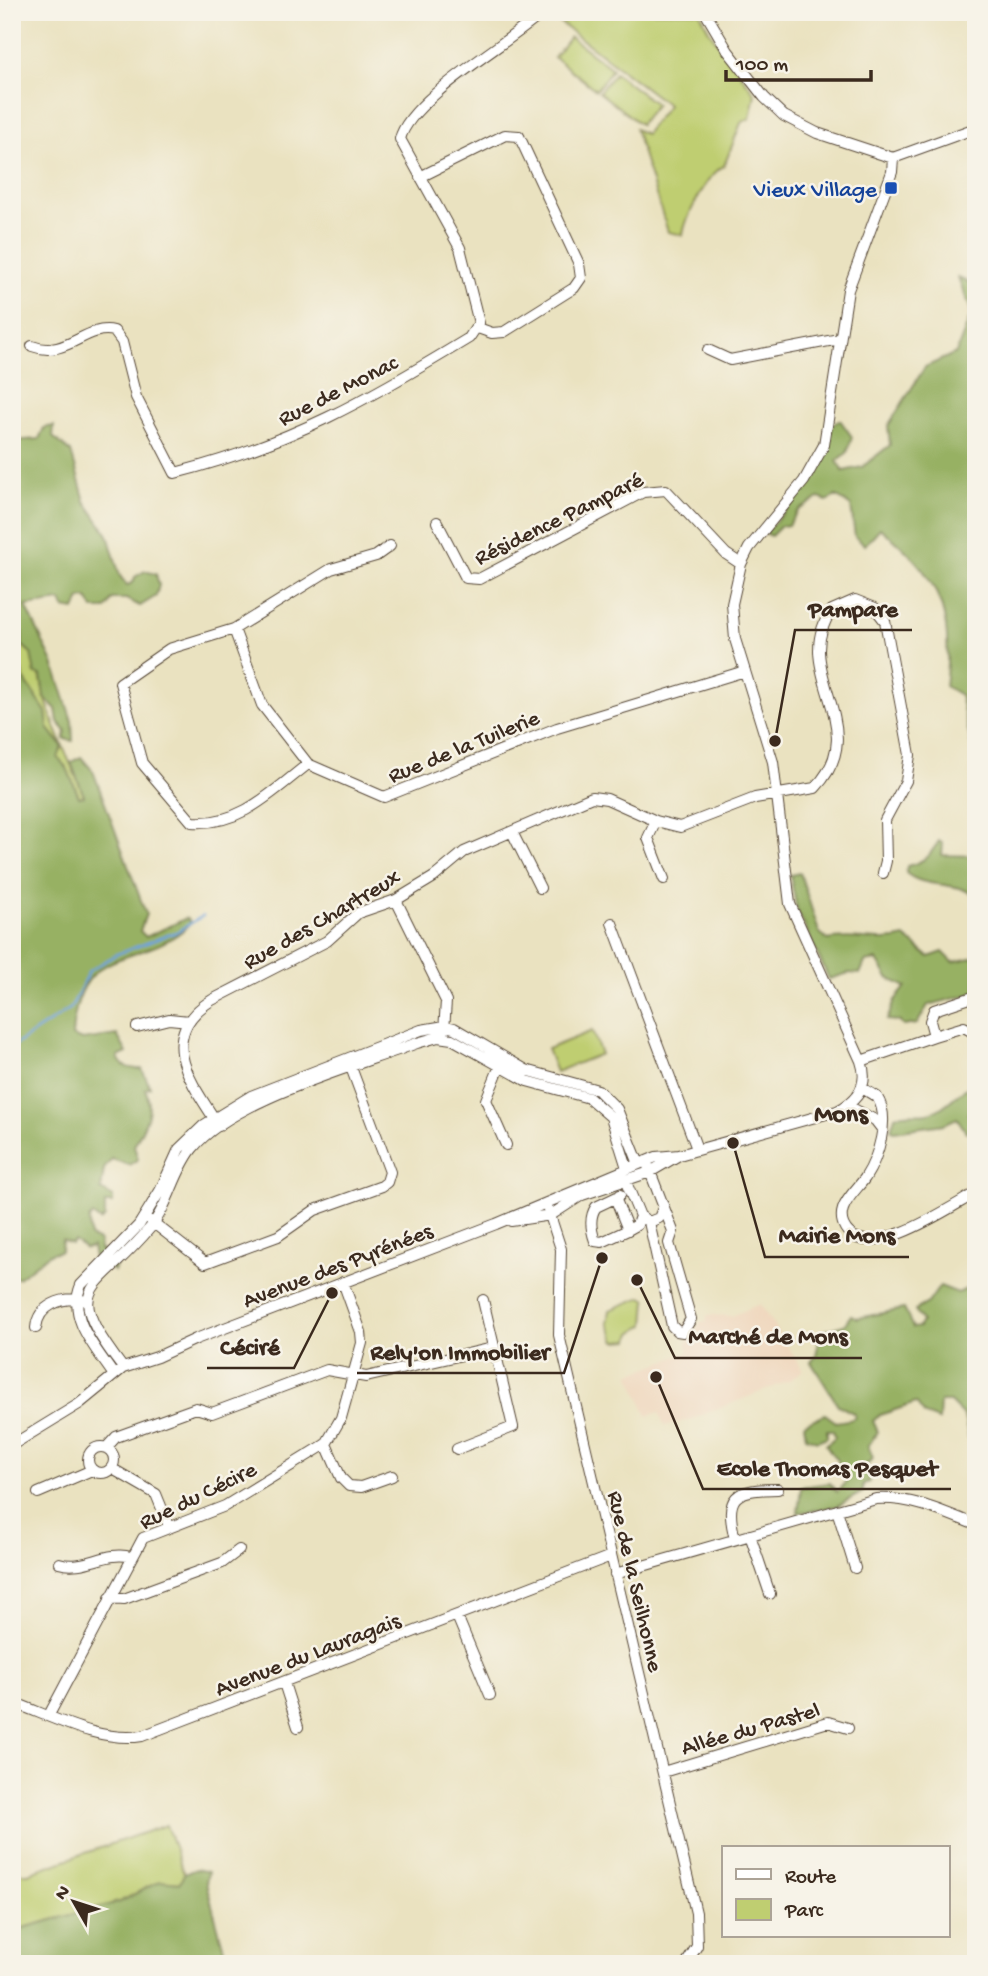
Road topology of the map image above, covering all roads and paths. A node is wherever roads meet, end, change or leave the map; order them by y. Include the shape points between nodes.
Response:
1 (543, 12) edge
2 (705, 12) edge
3 (976, 128) edge
4 (892, 158) junction
5 (420, 177) junction
6 (478, 328) junction
7 (839, 340) junction
8 (32, 346) dead end
9 (708, 350) dead end
10 (437, 522) dead end
11 (390, 546) dead end
12 (741, 564) junction
13 (234, 629) junction
14 (745, 671) junction
15 (308, 764) junction
16 (778, 794) junction
17 (656, 821) junction
18 (512, 832) junction
19 (883, 873) dead end
20 (664, 879) dead end
21 (540, 888) dead end
22 (396, 900) junction
23 (612, 923) dead end
24 (976, 996) edge
25 (189, 1021) junction
26 (137, 1027) dead end
27 (444, 1031) junction
28 (976, 1034) edge
29 (934, 1036) junction
30 (861, 1061) junction
31 (502, 1062) junction
32 (349, 1063) junction
33 (862, 1088) junction
34 (848, 1106) junction
35 (615, 1115) junction
36 (217, 1122) junction
37 (882, 1129) junction
38 (506, 1145) dead end
39 (697, 1149) junction
40 (679, 1155) junction
41 (642, 1162) junction
42 (624, 1169) junction
43 (651, 1175) junction
44 (628, 1187) junction
45 (976, 1193) edge
46 (617, 1197) junction
47 (546, 1203) junction
48 (663, 1208) junction
49 (551, 1215) junction
50 (644, 1219) junction
51 (150, 1220) junction
52 (496, 1224) junction
53 (628, 1230) junction
54 (343, 1282) junction
55 (81, 1300) junction
56 (483, 1300) dead end
57 (36, 1328) dead end
58 (493, 1348) junction
59 (123, 1368) junction
60 (113, 1374) junction
61 (353, 1376) junction
62 (326, 1444) junction
63 (12, 1445) edge
64 (106, 1448) junction
65 (457, 1449) dead end
66 (111, 1468) junction
67 (92, 1470) junction
68 (392, 1476) dead end
69 (778, 1489) dead end
70 (38, 1493) dead end
71 (837, 1510) junction
72 (976, 1525) edge
73 (169, 1526) junction
74 (750, 1535) junction
75 (735, 1539) junction
76 (239, 1549) dead end
77 (611, 1556) junction
78 (131, 1557) junction
79 (59, 1563) dead end
80 (855, 1568) dead end
81 (615, 1574) junction
82 (770, 1594) dead end
83 (110, 1598) junction
84 (457, 1616) junction
85 (284, 1683) junction
86 (490, 1695) dead end
87 (12, 1702) edge
88 (49, 1715) junction
89 (298, 1727) dead end
90 (848, 1728) dead end
91 (663, 1772) junction
92 (686, 1964) edge

1 - 5 street via 441,90 402,132 402,146
2 - 4 street via 741,69 784,116 817,133
3 - 4 street
4 - 7 street via 892,172 853,273
5 - 6 street via 466,265
5 - 6 street via 505,135 519,136 579,264 581,278 574,288 504,332
6 - 8 street, Rue de Monac via 469,338 344,412 236,457 175,473 136,397 122,342 114,331 101,330 51,351
7 - 9 street via 730,360
7 - 12 street via 829,424 819,457 757,535
10 - 12 street, Résidence Pamparé via 466,578 479,579 643,492 666,490
11 - 13 street via 376,556 331,569
12 - 14 street via 732,622
13 - 15 street, Rue de la Tuilerie via 262,705
13 - 15 street via 169,649 120,683 142,763 192,822 206,824 242,815
14 - 15 street, Rue de la Tuilerie via 557,728 390,796
14 - 16 street via 769,743
16 - 17 street, Rue des Chartreux via 755,798 680,827
16 - 19 street, Rue des Chartreux via 815,788 831,766 839,727 818,662 818,639 837,605 855,600 870,604 888,630 910,743 906,781 885,820
16 - 30 street via 785,878 795,919
17 - 18 street, Rue des Chartreux via 592,797
17 - 20 street via 648,838
18 - 21 street
18 - 22 street, Rue des Chartreux via 464,852
22 - 25 street, Rue des Chartreux via 358,914 336,936 212,1000
22 - 27 street via 446,1001
23 - 39 street
24 - 29 street via 934,1010 930,1021
25 - 26 street via 169,1019
25 - 36 street via 182,1061
27 - 31 street via 472,1036
27 - 32 street via 421,1030
28 - 29 street via 964,1027
29 - 30 street
30 - 33 street via 865,1072
31 - 35 street via 604,1096
31 - 38 street via 486,1100
32 - 36 street via 251,1096
32 - 51 street via 390,1172 382,1186 315,1210 278,1236 205,1263
33 - 34 street
33 - 37 street via 880,1102
34 - 37 street via 875,1120
34 - 39 street, Avenue des Pyrénées
35 - 41 street
35 - 42 street
36 - 51 street via 190,1136 179,1149
37 - 45 street via 870,1169 843,1209 843,1224 852,1236 873,1240 899,1234
39 - 40 street, Avenue des Pyrénées
40 - 41 street, Avenue des Pyrénées
40 - 43 street, Avenue des Pyrénées
41 - 42 street, Avenue des Pyrénées
41 - 43 street
42 - 44 street
42 - 47 street, Avenue des Pyrénées
43 - 44 street, Avenue des Pyrénées
43 - 48 street
44 - 46 street
44 - 49 street, Avenue des Pyrénées via 582,1195
44 - 50 street
46 - 53 street
46 - 53 street via 600,1203 593,1212 592,1233 602,1242
47 - 49 street, Rue de la Seilhonne
47 - 52 street, Avenue des Pyrénées
48 - 50 street via 659,1218
48 - 50 street via 673,1231 669,1243 691,1319 683,1332 672,1326
49 - 52 street, Avenue des Pyrénées
49 - 77 street, Rue de la Seilhonne via 561,1249 559,1335
50 - 53 street
51 - 55 street via 85,1279
52 - 54 street, Avenue des Pyrénées
54 - 59 street, Avenue des Pyrénées
54 - 61 street via 362,1336
55 - 57 street via 58,1301 41,1312
55 - 59 street
55 - 60 street via 80,1322
56 - 58 street
58 - 61 street via 366,1377
58 - 65 street via 513,1427
59 - 60 street, Avenue des Pyrénées
60 - 63 street, Avenue des Pyrénées via 79,1404
61 - 62 street via 341,1418
61 - 64 street via 327,1370 212,1413 196,1408 116,1437
62 - 68 street via 349,1486 361,1487
62 - 73 street, Rue du Cécire via 225,1506
64 - 66 street via 114,1457
64 - 67 street via 91,1451 88,1461
66 - 67 street via 102,1473
66 - 73 street via 156,1494
67 - 70 street
69 - 75 street via 745,1493 732,1502 729,1509
71 - 72 street via 894,1498
71 - 74 street
71 - 80 street
73 - 78 street, Rue du Cécire via 143,1538
74 - 75 street
74 - 82 street
75 - 81 street
76 - 83 street via 222,1563 124,1599
77 - 81 street, Rue de la Seilhonne
77 - 84 street, Avenue du Lauragais
78 - 79 street via 111,1555 74,1566
78 - 83 street, Rue du Cécire
81 - 91 street, Rue de la Seilhonne
83 - 88 street, Rue du Cécire
84 - 85 street, Avenue du Lauragais
84 - 86 street
85 - 88 street, Avenue du Lauragais via 134,1737 102,1734
85 - 89 street
87 - 88 street, Avenue du Lauragais
90 - 91 street, Allée du Pastel via 828,1722
91 - 92 street, Rue de la Seilhonne via 698,1925 697,1946

